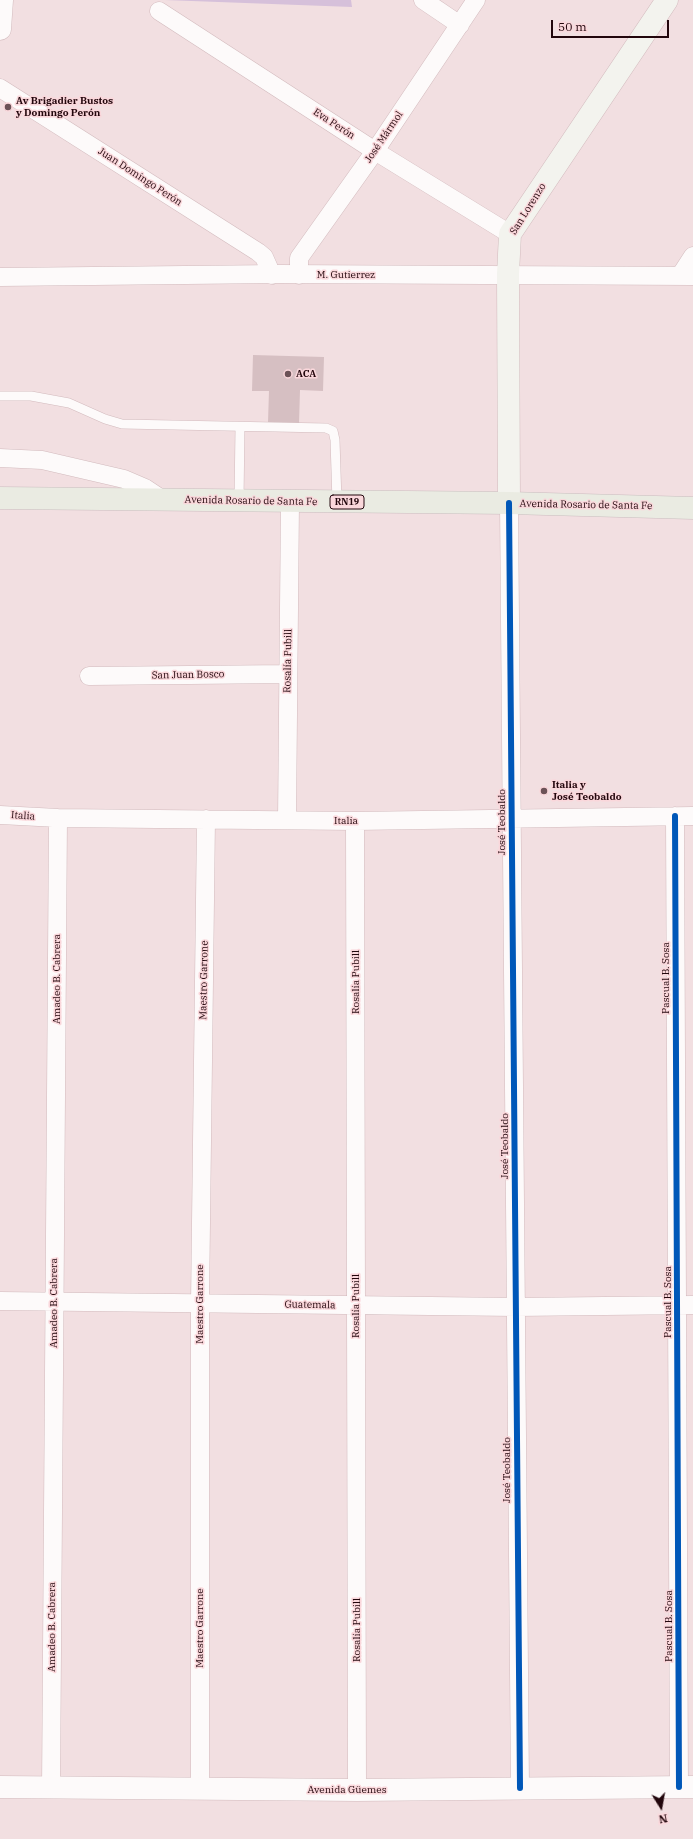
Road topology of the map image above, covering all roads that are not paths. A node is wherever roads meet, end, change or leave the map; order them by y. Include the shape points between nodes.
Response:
1 (423, 0) edge
2 (476, 0) edge
3 (667, 0) edge
4 (159, 10) dead end
5 (460, 25) junction
6 (0, 88) edge
7 (375, 150) junction
8 (510, 234) junction
9 (693, 256) edge
10 (508, 274) junction
11 (272, 275) junction
12 (299, 275) junction
13 (686, 276) edge
14 (0, 277) edge
15 (0, 396) edge
16 (240, 426) junction
17 (0, 458) edge
18 (0, 498) edge
19 (163, 500) junction
20 (239, 501) junction
21 (290, 502) junction
22 (337, 502) junction
23 (509, 503) junction
24 (693, 508) edge
25 (288, 674) junction
26 (89, 676) dead end
27 (0, 815) edge
28 (675, 816) junction
29 (693, 816) edge
30 (58, 818) junction
31 (512, 818) junction
32 (206, 819) junction
33 (286, 820) junction
34 (355, 821) junction
35 (0, 1301) edge
36 (54, 1303) junction
37 (200, 1303) junction
38 (686, 1305) edge
39 (356, 1306) junction
40 (516, 1307) junction
41 (0, 1787) edge
42 (686, 1787) edge
43 (51, 1788) junction
44 (520, 1788) junction
45 (200, 1789) junction
46 (357, 1790) junction

1 - 5 street
2 - 5 street, José Mármol
3 - 8 main road, San Lorenzo
4 - 7 street, Eva Perón
5 - 7 street, José Mármol
6 - 11 street, Juan Domingo Perón via 258,252 264,257
7 - 8 street, Eva Perón
7 - 12 street, José Mármol via 299,258
8 - 10 main road, San Lorenzo
9 - 13 street
10 - 12 street, M. Gutierrez
10 - 13 street, M. Gutierrez
10 - 23 main road, San Lorenzo
11 - 12 street, M. Gutierrez
11 - 14 street, M. Gutierrez
15 - 16 lane via 31,396 69,402 122,424
16 - 20 lane
16 - 22 lane via 326,428 333,431 336,440
17 - 19 street via 42,460 124,479 145,488
18 - 19 main road, Avenida Rosario de Santa Fe / RN19
19 - 20 main road, Avenida Rosario de Santa Fe / RN19
20 - 21 main road, Avenida Rosario de Santa Fe / RN19
21 - 22 main road, Avenida Rosario de Santa Fe / RN19
21 - 25 street, Rosalía Pubill
22 - 23 main road, Avenida Rosario de Santa Fe / RN19
23 - 24 main road, Avenida Rosario de Santa Fe / RN19
23 - 31 street, José Teobaldo
25 - 26 street, San Juan Bosco
25 - 33 street, Rosalía Pubill
27 - 30 street, Italia
28 - 29 street, Italia
28 - 31 street, Italia
28 - 38 street, Pascual B. Sosa
30 - 32 street, Italia
30 - 36 street, Amadeo B. Cabrera
31 - 34 street, Italia
31 - 40 street, José Teobaldo
32 - 33 street, Italia
32 - 37 street, Maestro Garrone
33 - 34 street, Italia
34 - 39 street, Rosalía Pubill
35 - 36 street, Guatemala
36 - 37 street, Guatemala
36 - 43 street, Amadeo B. Cabrera
37 - 39 street, Guatemala
37 - 45 street, Maestro Garrone
38 - 40 street, Guatemala
38 - 42 street, Pascual B. Sosa
39 - 40 street, Guatemala
39 - 46 street, Rosalía Pubill
40 - 44 street, José Teobaldo
41 - 43 street, Avenida Güemes
42 - 44 street, Avenida Güemes
43 - 45 street, Avenida Güemes
44 - 46 street, Avenida Güemes
45 - 46 street, Avenida Güemes

